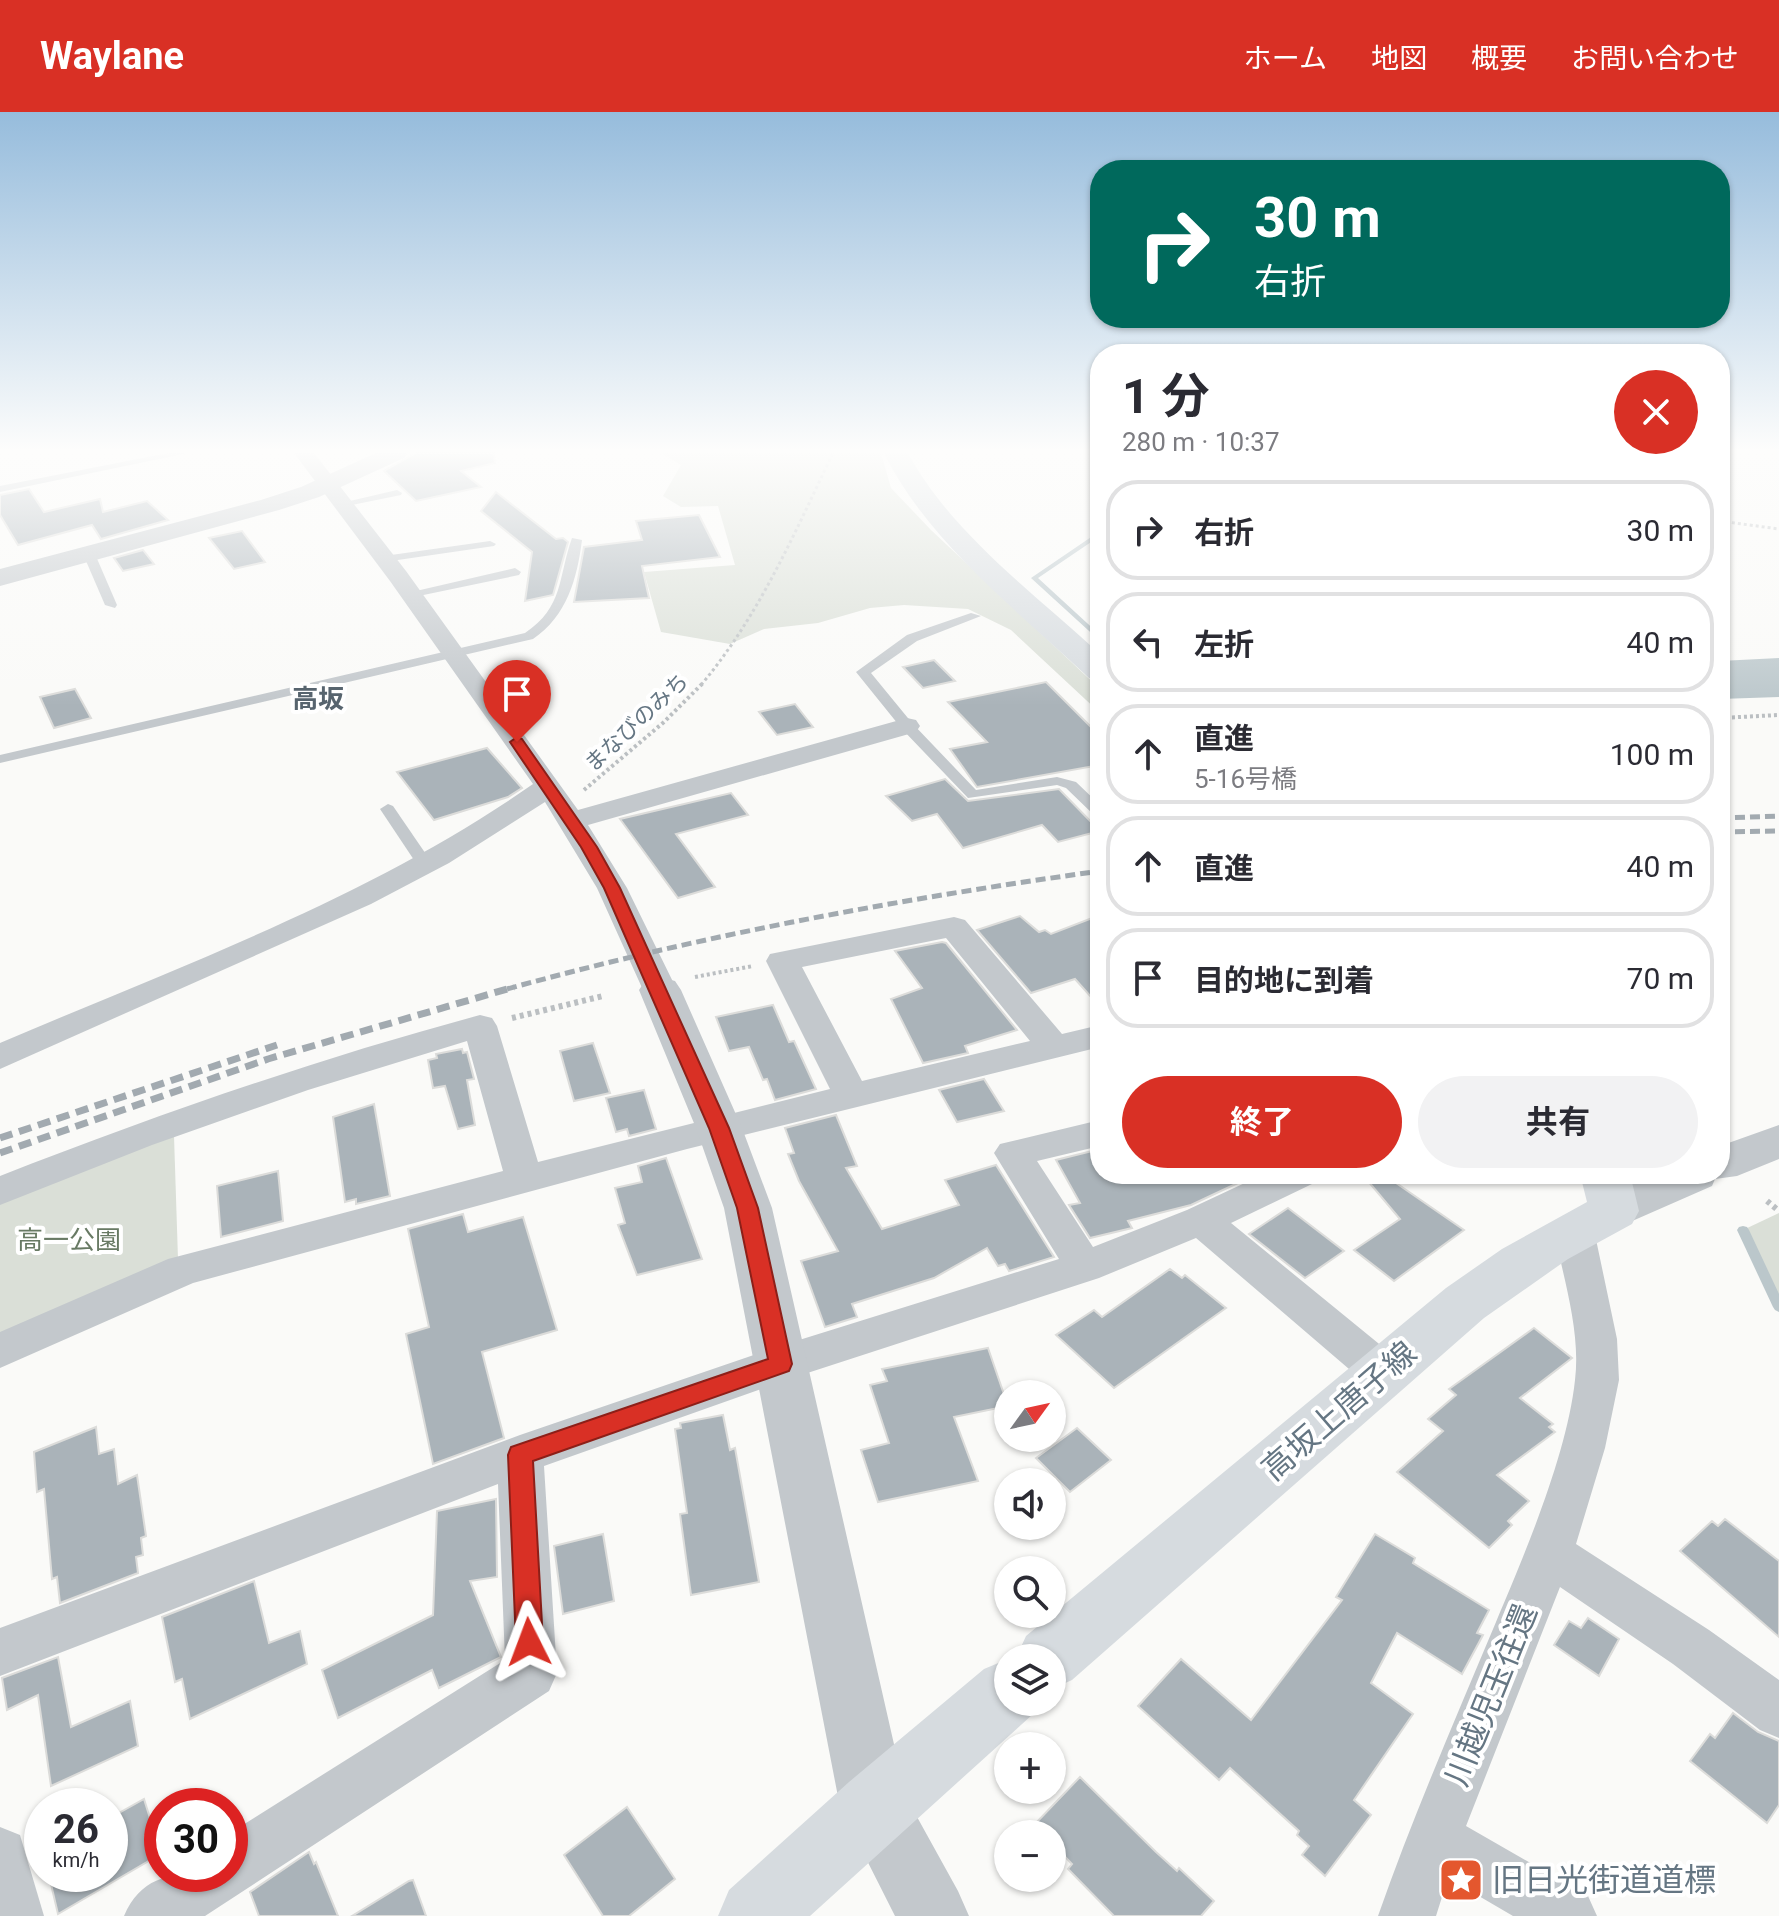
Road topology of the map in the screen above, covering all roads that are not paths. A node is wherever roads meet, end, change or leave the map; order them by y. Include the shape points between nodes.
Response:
1 (151, 537) edge
2 (367, 537) edge
3 (957, 537) edge
4 (576, 540) dead end
5 (490, 544) dead end
6 (89, 554) junction
7 (384, 559) junction
8 (515, 572) dead end
9 (0, 578) edge
10 (409, 594) junction
11 (111, 605) dead end
12 (975, 616) dead end
13 (453, 655) junction
14 (1090, 662) edge
15 (907, 726) junction
16 (0, 759) edge
17 (565, 790) junction
18 (1090, 803) edge
19 (388, 809) dead end
20 (571, 821) junction
21 (424, 863) junction
22 (678, 984) joint
23 (1090, 1038) edge
24 (1053, 1046) junction
25 (0, 1057) edge
26 (852, 1097) junction
27 (719, 1128) junction
28 (1090, 1135) edge
29 (1779, 1141) edge
30 (1730, 1160) edge
31 (525, 1181) junction
32 (1279, 1184) edge
33 (1663, 1184) edge
34 (0, 1191) edge
35 (1597, 1205) edge
36 (1201, 1220) junction
37 (1085, 1267) junction
38 (0, 1351) edge
39 (780, 1364) junction
40 (1385, 1374) junction
41 (520, 1455) junction
42 (1549, 1553) junction
43 (1066, 1644) edge
44 (0, 1652) edge
45 (994, 1704) edge
46 (1779, 1712) edge
47 (874, 1807) junction
48 (1433, 1838) junction
49 (248, 1854) edge
50 (0, 1855) edge
51 (190, 1892) edge
52 (15, 1916) edge
53 (153, 1916) edge
54 (755, 1916) edge
55 (933, 1916) edge
56 (1407, 1916) edge
57 (1568, 1916) edge

1 - 6 street
2 - 7 street
3 - 14 main road
4 - 13 lane via 554,615 538,631
5 - 7 lane
6 - 9 street
6 - 11 lane
7 - 10 street
8 - 10 lane
10 - 13 street
12 - 15 lane via 912,638 863,672
13 - 16 lane
13 - 17 street
15 - 18 lane via 973,795 1057,781 1071,785
15 - 20 street
17 - 20 street
17 - 21 street via 525,804
19 - 21 lane
20 - 22 street
21 - 25 street via 343,907
22 - 27 street
23 - 24 street
24 - 26 street
24 - 26 street via 954,927 782,961
26 - 27 street
27 - 31 street
27 - 39 street via 748,1208
28 - 37 street via 1013,1153
29 - 30 street
31 - 34 street via 480,1026 295,1081
31 - 38 street via 182,1270
32 - 36 street
33 - 35 street
35 - 40 main road, 高坂上唐子線 via 1481,1288
35 - 42 street, 川越児玉往還 via 1597,1380
36 - 37 street
36 - 40 street
37 - 39 street
39 - 41 street
39 - 47 street
40 - 43 main road, 高坂上唐子線
41 - 44 street
41 - 49 street via 531,1673
42 - 46 street
42 - 48 street, 川越児玉往還
45 - 47 main road
47 - 54 main road
47 - 55 street
48 - 56 street, 川越児玉往還
48 - 57 street
50 - 52 street
51 - 53 street

